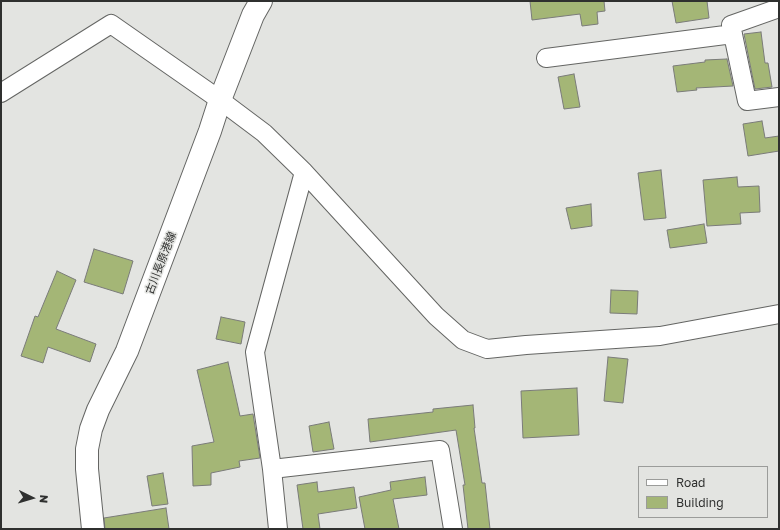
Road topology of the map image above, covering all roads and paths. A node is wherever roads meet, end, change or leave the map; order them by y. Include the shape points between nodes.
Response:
1 (261, 1) edge
2 (779, 8) edge
3 (733, 34) junction
4 (546, 58) dead end
5 (1, 93) edge
6 (779, 97) edge
7 (220, 100) junction
8 (304, 172) junction
9 (779, 314) edge
10 (272, 469) junction
11 (92, 529) edge
12 (278, 529) edge
13 (453, 529) edge

1 - 7 main road, 古川長原港線 via 253,15
2 - 3 street via 731,25
3 - 4 street
3 - 6 street via 747,101
5 - 7 street via 111,24
7 - 8 street via 264,133
7 - 11 main road, 古川長原港線 via 208,139 127,351 91,429 87,469
8 - 9 street via 436,316 463,340 487,349 660,336
8 - 10 street via 255,352
10 - 12 street
10 - 13 street via 440,450

